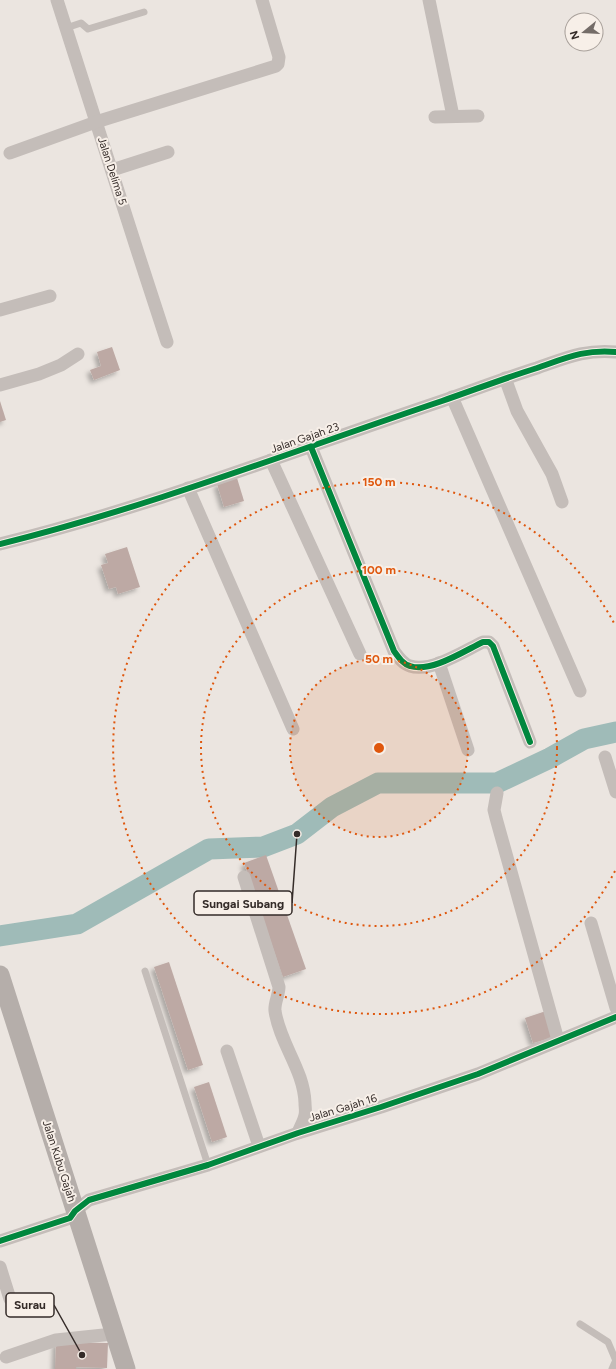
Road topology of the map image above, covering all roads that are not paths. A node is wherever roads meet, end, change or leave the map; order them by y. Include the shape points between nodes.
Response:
1 (57, 0) edge
2 (262, 0) edge
3 (429, 0) edge
4 (144, 12) dead end
5 (66, 28) junction
6 (453, 116) junction
7 (478, 116) dead end
8 (435, 117) dead end
9 (96, 122) junction
10 (168, 152) dead end
11 (10, 153) dead end
12 (112, 170) junction
13 (50, 296) dead end
14 (0, 310) edge
15 (167, 342) dead end
16 (616, 352) edge
17 (78, 354) dead end
18 (505, 378) junction
19 (0, 386) edge
20 (452, 397) junction
21 (311, 447) junction
22 (271, 460) junction
23 (188, 488) junction
24 (562, 502) dead end
25 (0, 544) edge
26 (360, 654) dead end
27 (439, 663) junction
28 (580, 691) dead end
29 (293, 729) dead end
30 (530, 742) dead end
31 (468, 750) dead end
32 (605, 757) dead end
33 (616, 792) edge
34 (497, 793) dead end
35 (244, 877) dead end
36 (591, 923) dead end
37 (145, 972) dead end
38 (0, 975) edge
39 (616, 1008) edge
40 (616, 1017) edge
41 (558, 1040) junction
42 (228, 1051) dead end
43 (298, 1133) junction
44 (259, 1146) junction
45 (208, 1165) junction
46 (75, 1210) junction
47 (0, 1241) edge
48 (0, 1267) edge
49 (10, 1299) dead end
50 (580, 1324) dead end
51 (113, 1334) junction
52 (6, 1357) dead end
53 (616, 1360) edge
54 (126, 1369) edge
55 (612, 1369) edge

1 - 5 street, Jalan Delima 5
2 - 9 street via 279,57 276,66
3 - 6 street
4 - 5 lane via 88,29 81,23
5 - 9 street, Jalan Delima 5
6 - 7 street
6 - 8 street
9 - 11 street
9 - 12 street, Jalan Delima 5
10 - 12 street
12 - 15 street, Jalan Delima 5
13 - 14 street
16 - 18 street, Jalan Gajah 23 via 582,353
17 - 19 street via 61,365
18 - 20 street, Jalan Gajah 23
18 - 24 street via 517,411 552,474
20 - 21 street, Jalan Gajah 23
20 - 28 street
21 - 22 street, Jalan Gajah 23
21 - 27 street via 394,652 409,666 419,668
22 - 23 street, Jalan Gajah 23
22 - 26 street
23 - 25 street, Jalan Gajah 23 via 62,529
23 - 29 street
27 - 30 street via 483,642 491,643
27 - 31 street
32 - 33 street
34 - 41 street via 494,810
35 - 43 street via 279,987 275,1012 304,1094 305,1114
36 - 39 street
37 - 45 lane
38 - 46 street, Jalan Kubu Gajah
40 - 41 street, Jalan Gajah 16
41 - 43 street, Jalan Gajah 16 via 478,1074
42 - 44 street
43 - 44 street, Jalan Gajah 16
44 - 45 street, Jalan Gajah 16
45 - 46 street, Jalan Gajah 16 via 90,1200
46 - 47 street, Jalan Gajah 16 via 70,1218
46 - 51 street, Jalan Kubu Gajah
48 - 49 street
50 - 53 lane via 608,1342
51 - 52 street via 56,1340
51 - 54 street, Jalan Kubu Gajah
53 - 55 lane

